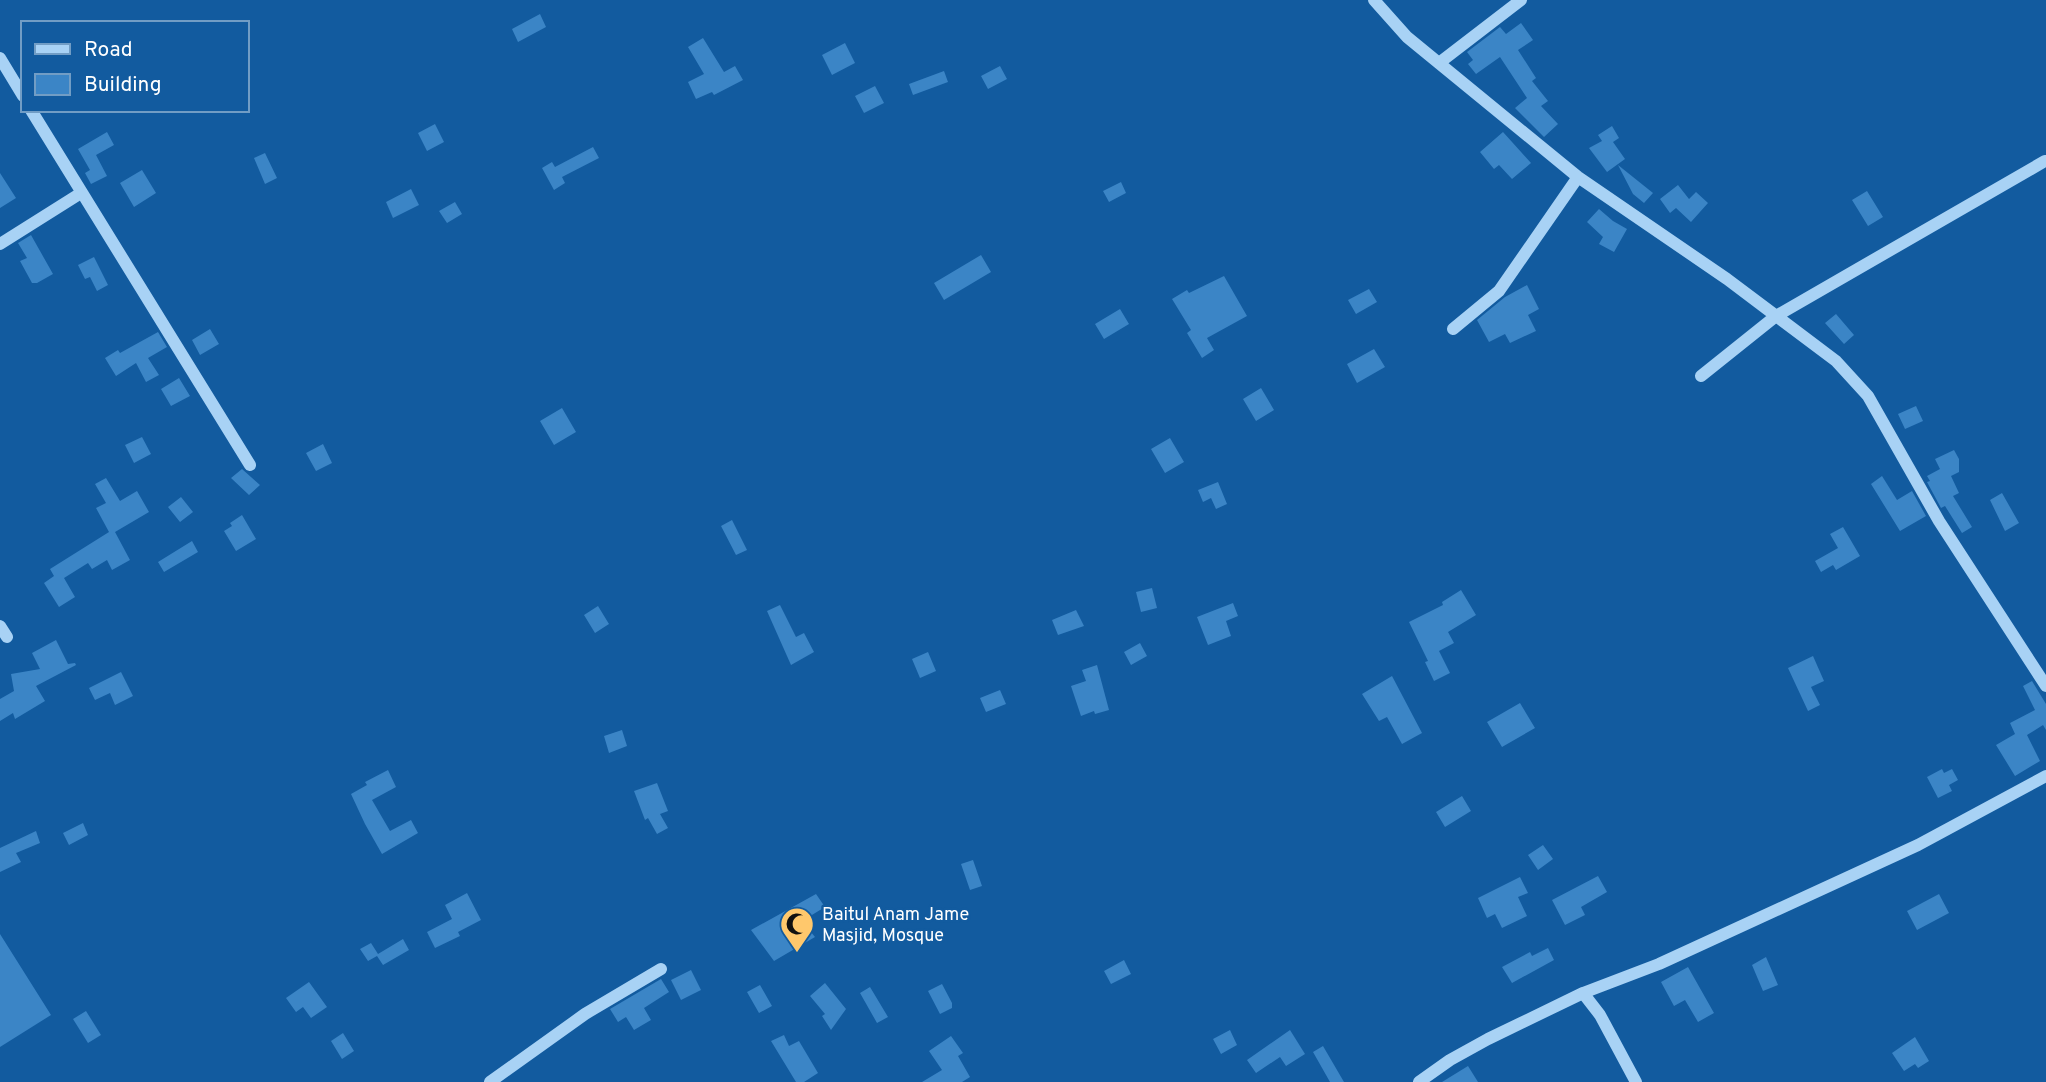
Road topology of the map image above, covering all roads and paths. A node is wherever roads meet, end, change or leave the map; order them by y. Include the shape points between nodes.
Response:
1 (1374, 0) edge
2 (1521, 0) edge
3 (0, 58) edge
4 (1439, 63) junction
5 (21, 93) edge
6 (33, 112) edge
7 (2045, 161) edge
8 (1578, 177) junction
9 (81, 193) junction
10 (0, 244) edge
11 (1776, 316) junction
12 (1453, 329) dead end
13 (1701, 376) dead end
14 (250, 465) dead end
15 (2046, 686) edge
16 (2046, 776) edge
17 (661, 969) dead end
18 (1583, 993) junction
19 (1428, 1080) edge
20 (490, 1082) edge
21 (1636, 1082) edge

1 - 4 street via 1407,37
2 - 4 street
3 - 5 street
4 - 8 street
6 - 9 street
7 - 11 street
8 - 11 street
8 - 12 street via 1499,291
9 - 10 street
9 - 14 street
11 - 13 street
11 - 15 street via 1836,361 1868,396 1939,521
16 - 18 street via 1918,845 1659,964
17 - 20 street via 585,1014
18 - 19 street via 1450,1060
18 - 21 street

